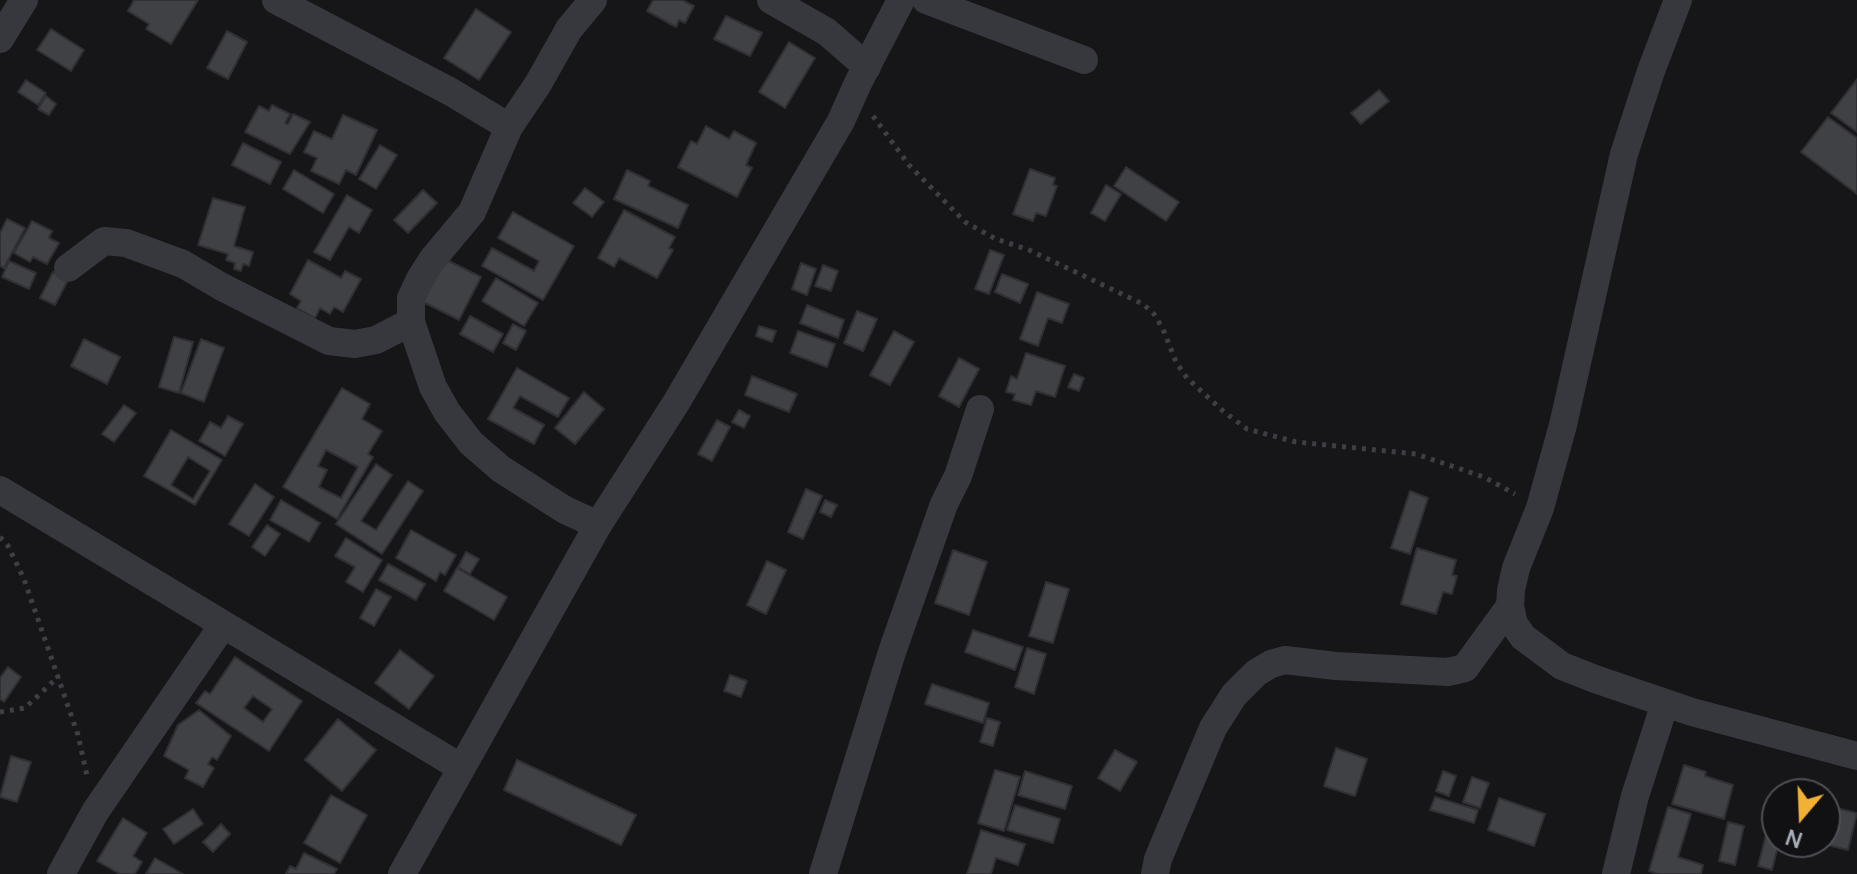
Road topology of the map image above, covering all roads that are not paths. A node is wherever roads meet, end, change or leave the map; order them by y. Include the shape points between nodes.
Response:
1 (276, 0) edge
2 (593, 0) edge
3 (771, 0) edge
4 (901, 0) edge
5 (926, 0) edge
6 (1678, 0) edge
7 (14, 3) edge
8 (0, 39) edge
9 (1084, 60) dead end
10 (862, 75) junction
11 (509, 127) junction
12 (68, 268) dead end
13 (411, 322) junction
14 (980, 409) dead end
15 (0, 490) edge
16 (598, 525) junction
17 (1510, 606) junction
18 (223, 625) junction
19 (1665, 703) junction
20 (1857, 756) edge
21 (460, 767) junction
22 (61, 874) edge
23 (402, 874) edge
24 (823, 874) edge
25 (1155, 874) edge
26 (1616, 874) edge

1 - 11 street
2 - 11 street via 569,29
3 - 10 street via 827,32
4 - 10 street
5 - 9 street
6 - 17 street via 1624,154 1563,425 1540,508 1516,568
7 - 8 street
10 - 16 street via 841,121 676,403
11 - 13 street via 472,212 420,279 411,298
12 - 13 street via 104,241 126,243 183,264 329,341 376,340
13 - 16 street via 433,387 471,443 501,469
14 - 24 street via 892,652
15 - 18 street
16 - 21 street
17 - 19 street via 1523,637 1562,666
17 - 25 street via 1465,668 1448,672 1285,660 1256,673 1213,728
18 - 21 street
18 - 22 street via 95,812
19 - 20 street
19 - 26 street
21 - 23 street

